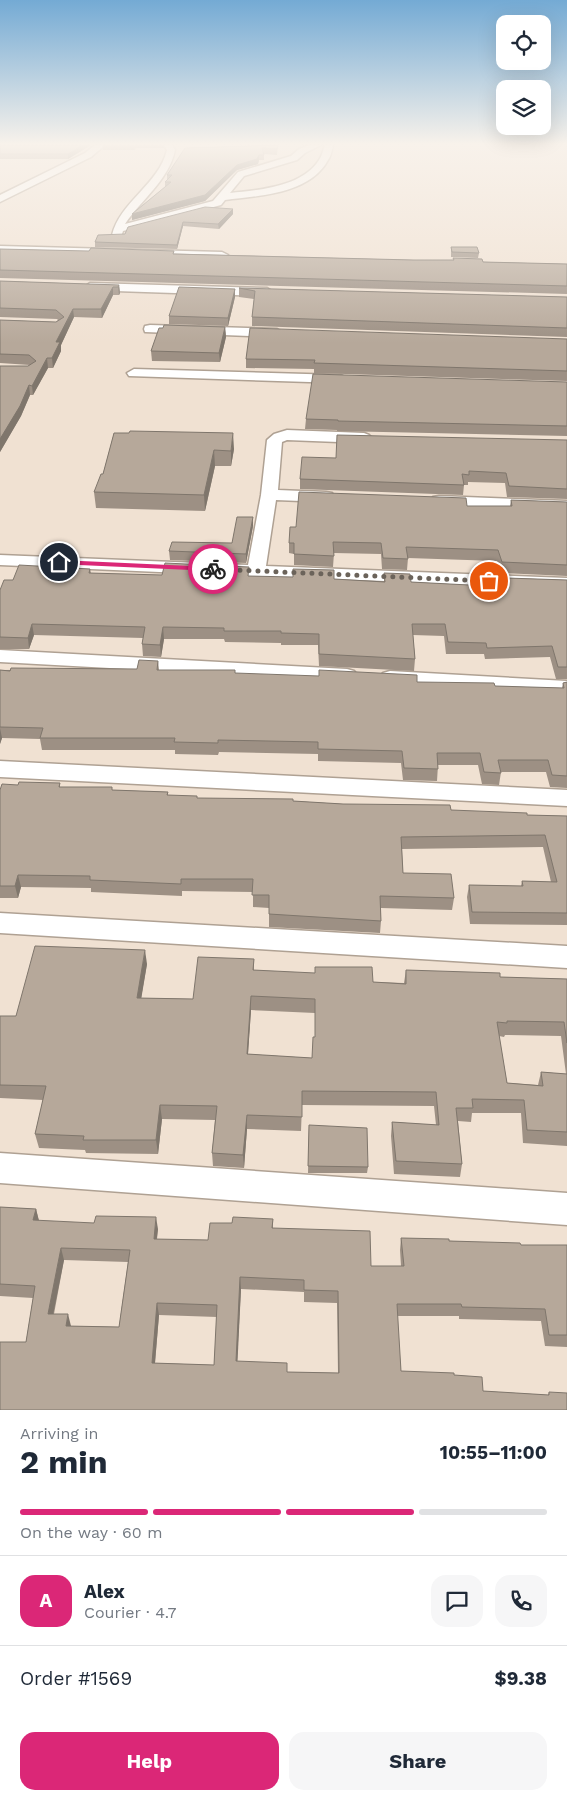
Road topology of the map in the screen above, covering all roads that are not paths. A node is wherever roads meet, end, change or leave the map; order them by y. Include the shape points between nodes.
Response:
1 (131, 211) edge
2 (188, 211) edge
3 (120, 229) junction
4 (0, 249) edge
5 (100, 252) junction
6 (236, 256) edge
7 (75, 286) edge
8 (277, 292) edge
9 (150, 329) dead end
10 (289, 333) edge
11 (134, 373) dead end
12 (352, 380) edge
13 (377, 438) edge
14 (269, 495) junction
15 (338, 498) edge
16 (418, 500) edge
17 (567, 506) edge
18 (0, 560) edge
19 (256, 571) junction
20 (567, 584) edge
21 (0, 656) edge
22 (567, 687) edge
23 (0, 769) edge
24 (567, 798) edge
25 (0, 923) edge
26 (567, 957) edge
27 (0, 1168) edge
28 (567, 1209) edge

1 - 3 street via 120,223
2 - 3 street
3 - 5 street via 112,245
4 - 5 street
5 - 6 street
7 - 8 street
9 - 10 street
11 - 12 street
13 - 14 street via 278,436
14 - 15 street
14 - 19 street
16 - 17 street
18 - 19 street
19 - 20 street
21 - 22 street
23 - 24 street
25 - 26 street
27 - 28 street

